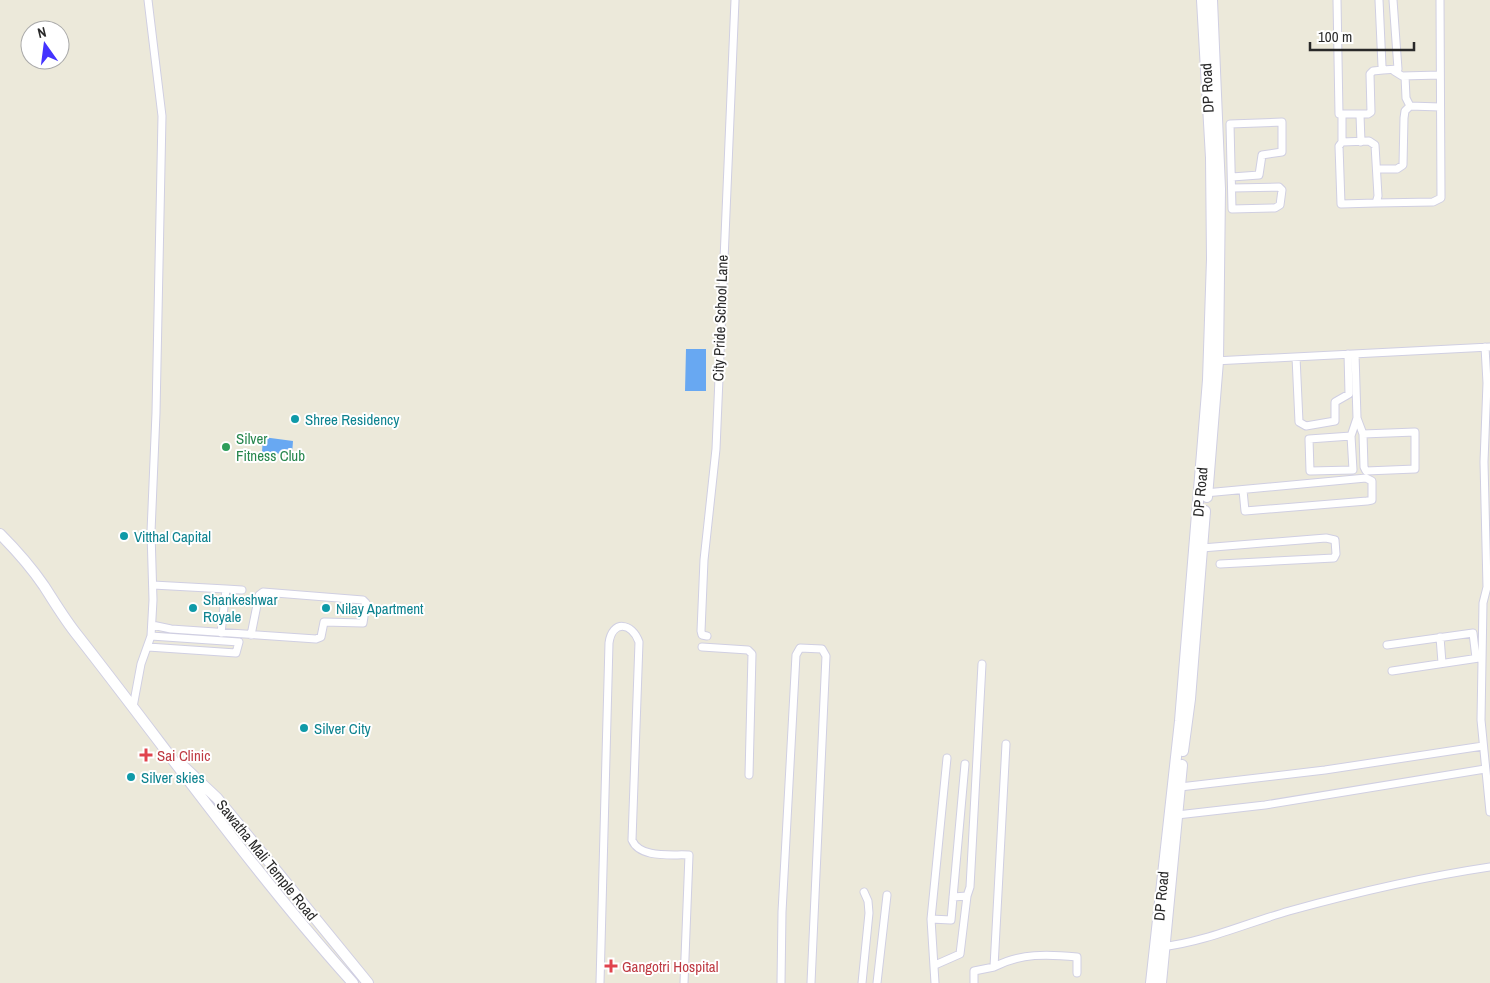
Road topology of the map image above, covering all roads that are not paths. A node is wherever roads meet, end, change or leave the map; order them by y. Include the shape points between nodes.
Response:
1 (148, 0) edge
2 (735, 0) edge
3 (1202, 0) edge
4 (1212, 0) edge
5 (1337, 0) edge
6 (1379, 0) edge
7 (1393, 0) edge
8 (1440, 0) edge
9 (1383, 70) junction
10 (1394, 71) junction
11 (1440, 75) junction
12 (1405, 76) junction
13 (1410, 106) junction
14 (1440, 107) junction
15 (1342, 115) junction
16 (1360, 115) junction
17 (1214, 137) junction
18 (1342, 142) junction
19 (1361, 142) junction
20 (1377, 169) junction
21 (1232, 183) junction
22 (1220, 184) junction
23 (1376, 203) junction
24 (1488, 347) edge
25 (1351, 354) junction
26 (1296, 357) junction
27 (1213, 361) junction
28 (1357, 418) junction
29 (1363, 434) junction
30 (1352, 436) junction
31 (1244, 490) junction
32 (1203, 493) junction
33 (0, 534) edge
34 (1202, 548) junction
35 (1220, 564) dead end
36 (153, 585) junction
37 (226, 589) junction
38 (242, 590) dead end
39 (152, 630) junction
40 (221, 633) junction
41 (251, 635) junction
42 (704, 635) dead end
43 (1440, 637) junction
44 (1386, 645) dead end
45 (148, 647) junction
46 (702, 647) dead end
47 (1479, 658) junction
48 (982, 664) dead end
49 (1442, 664) junction
50 (1392, 671) dead end
51 (133, 707) junction
52 (159, 743) junction
53 (1006, 744) dead end
54 (1483, 746) junction
55 (947, 758) dead end
56 (965, 764) dead end
57 (1485, 769) junction
58 (749, 775) dead end
59 (1180, 787) junction
60 (1490, 812) edge
61 (1177, 815) junction
62 (1490, 867) edge
63 (864, 892) dead end
64 (887, 895) dead end
65 (967, 896) junction
66 (953, 897) junction
67 (931, 919) junction
68 (1160, 947) junction
69 (934, 965) junction
70 (994, 966) junction
71 (1077, 973) dead end
72 (353, 983) edge
73 (368, 983) edge
74 (600, 983) edge
75 (684, 983) edge
76 (781, 983) edge
77 (811, 983) edge
78 (862, 983) edge
79 (877, 983) edge
80 (936, 983) edge
81 (974, 983) edge
82 (1151, 983) edge
83 (1161, 983) edge

1 - 36 street via 162,116 151,532
2 - 42 street, City Pride School Lane via 716,449 704,560
3 - 17 street, DP Road
4 - 17 street, DP Road
5 - 15 street via 1339,114
6 - 9 street
7 - 10 street via 1398,69
8 - 11 street
9 - 10 street
9 - 16 street via 1371,72 1370,112
10 - 12 street
11 - 12 street
11 - 14 street
12 - 13 street via 1406,98
13 - 14 street
13 - 20 street via 1404,118 1403,165 1397,169
14 - 23 street via 1441,198 1433,202
15 - 16 street
15 - 18 street
16 - 19 street
17 - 22 street, DP Road
17 - 27 street, DP Road
18 - 19 street
18 - 23 street via 1338,146 1341,204
19 - 20 street via 1375,145
20 - 23 street
21 - 21 street via 1232,209 1274,208 1281,202 1282,190 1277,186
21 - 21 street via 1258,175 1262,155 1282,152 1282,122 1230,124
21 - 22 street
22 - 27 street, DP Road
24 - 25 street
24 - 47 street via 1484,462 1487,586
25 - 26 street
25 - 26 street via 1349,394 1335,402 1335,421 1306,426 1299,422
25 - 28 street
26 - 27 street
27 - 32 street, DP Road
28 - 29 street
28 - 30 street
29 - 29 street via 1366,471 1415,469 1415,432
30 - 30 street via 1353,470 1310,471 1309,439
31 - 31 street via 1245,511 1372,500 1374,496 1372,481 1366,478
31 - 32 street
32 - 34 street, DP Road
32 - 68 street, DP Road
33 - 51 street, Sawatha Mali Temple Road via 43,585 62,616
34 - 35 street via 1326,538 1335,540 1334,558
34 - 59 street, DP Road
36 - 37 street
36 - 39 street
37 - 38 street
37 - 40 street
39 - 40 street
39 - 45 street
39 - 45 street via 239,642 236,653
40 - 41 street
41 - 41 street via 320,638 324,622 363,623 366,603 363,600 263,592 259,595
43 - 44 street
43 - 47 street via 1473,633
43 - 49 street
45 - 51 street via 141,664
46 - 58 street via 748,650 752,654
47 - 49 street
47 - 54 street
48 - 65 street via 974,839
49 - 50 street
51 - 52 street, Sawatha Mali Temple Road
52 - 72 street, Sawatha Mali Temple Road via 208,808
52 - 73 street, Sawatha Mali Temple Road via 217,798
53 - 70 street
54 - 57 street
54 - 59 street via 1325,770
55 - 67 street
56 - 66 street
57 - 60 street
57 - 61 street via 1265,805
59 - 61 street, DP Road
61 - 68 street, DP Road
62 - 68 street via 1291,910
63 - 78 street via 869,913
64 - 79 street
65 - 66 street
65 - 69 street via 960,954
66 - 67 street via 950,920
67 - 69 street
68 - 82 street, DP Road
68 - 83 street, DP Road
69 - 80 street
70 - 71 street via 1022,956 1049,954 1077,957
70 - 81 street via 974,971
74 - 75 street via 609,643 614,629 622,626 636,633 639,642 632,840 644,852 689,855
76 - 77 street via 796,655 800,648 822,649 826,656

